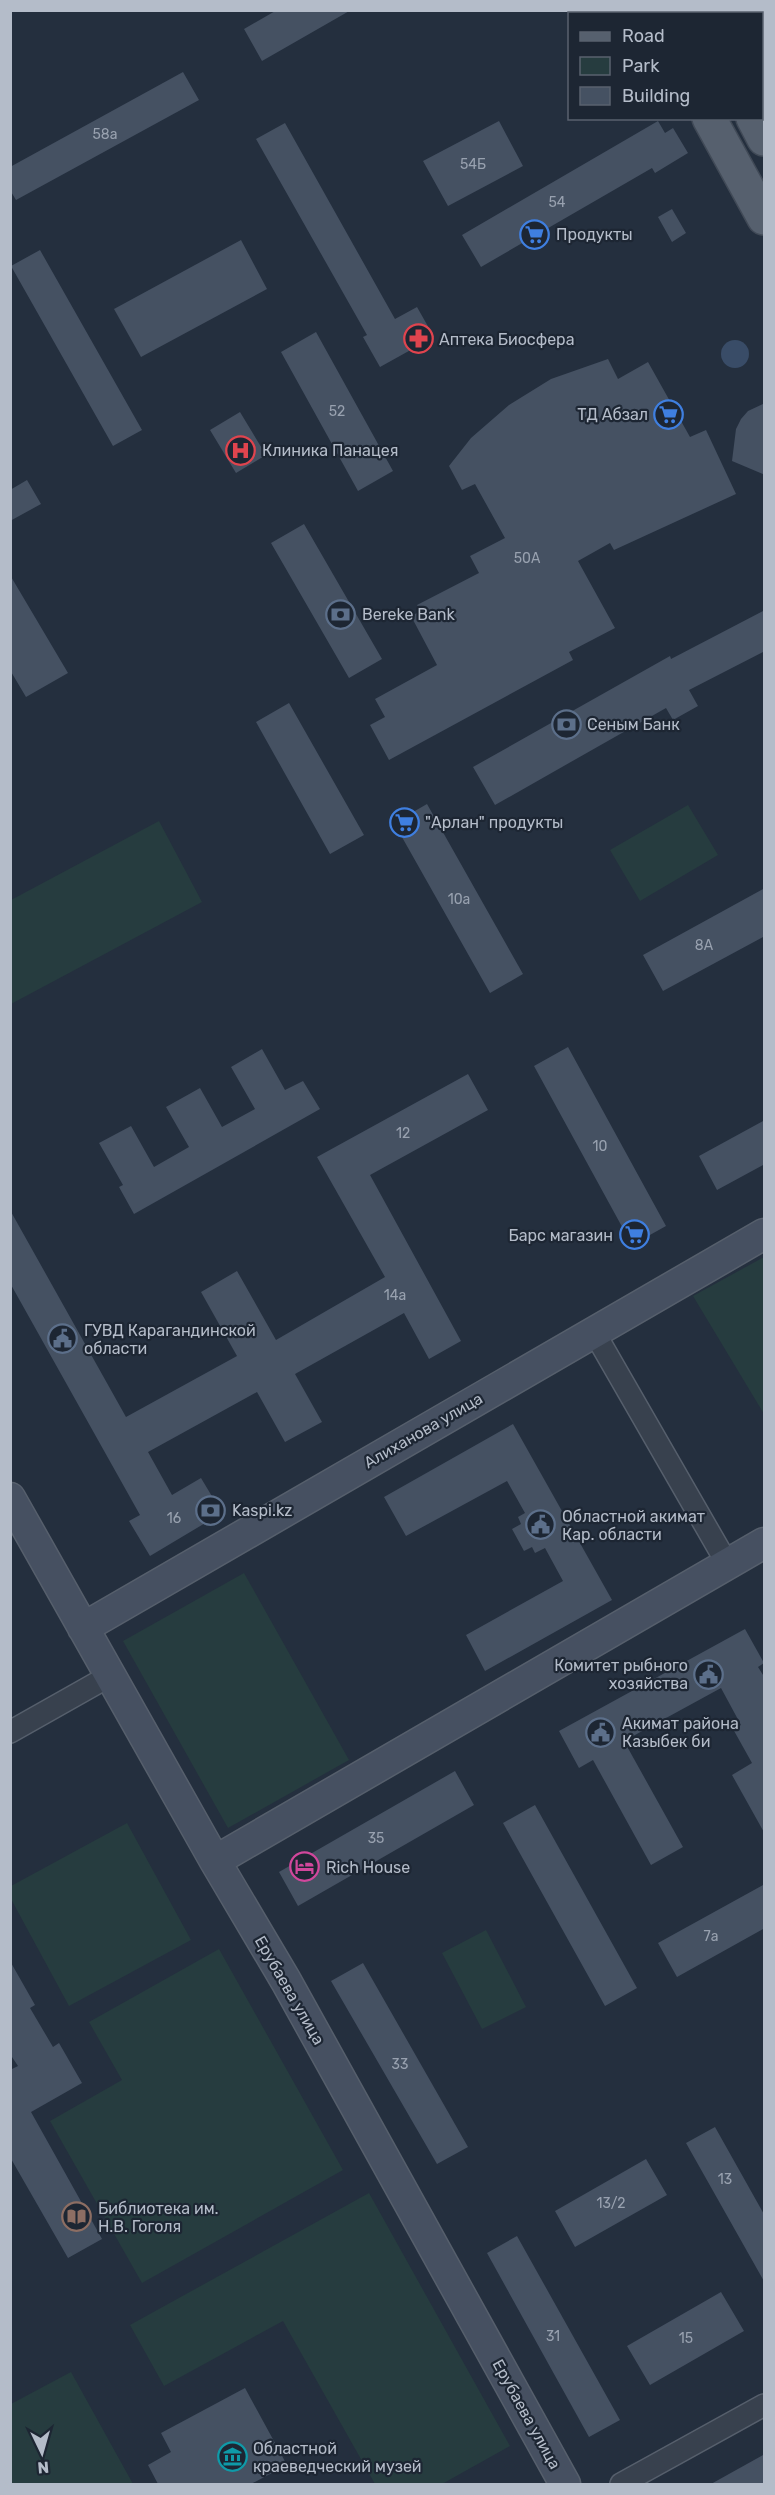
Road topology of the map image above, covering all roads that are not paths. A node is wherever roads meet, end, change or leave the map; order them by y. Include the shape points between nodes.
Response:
1 (710, 120) edge
2 (754, 120) edge
3 (765, 139) edge
4 (763, 213) edge
5 (765, 1234) edge
6 (594, 1332) junction
7 (10, 1498) edge
8 (765, 1542) edge
9 (728, 1565) junction
10 (83, 1628) junction
11 (111, 1675) junction
12 (10, 1732) edge
13 (215, 1861) junction
14 (765, 2405) edge
15 (565, 2484) edge
16 (621, 2484) edge

1 - 4 main road
2 - 3 main road
5 - 6 street, Алиханова улица
6 - 9 street
6 - 10 street, Алиханова улица
7 - 10 street, Ерубаева улица
8 - 9 street
9 - 13 street
10 - 11 street, Ерубаева улица
11 - 12 street
11 - 13 street, Ерубаева улица
13 - 15 street, Ерубаева улица via 286,1981
14 - 16 street

